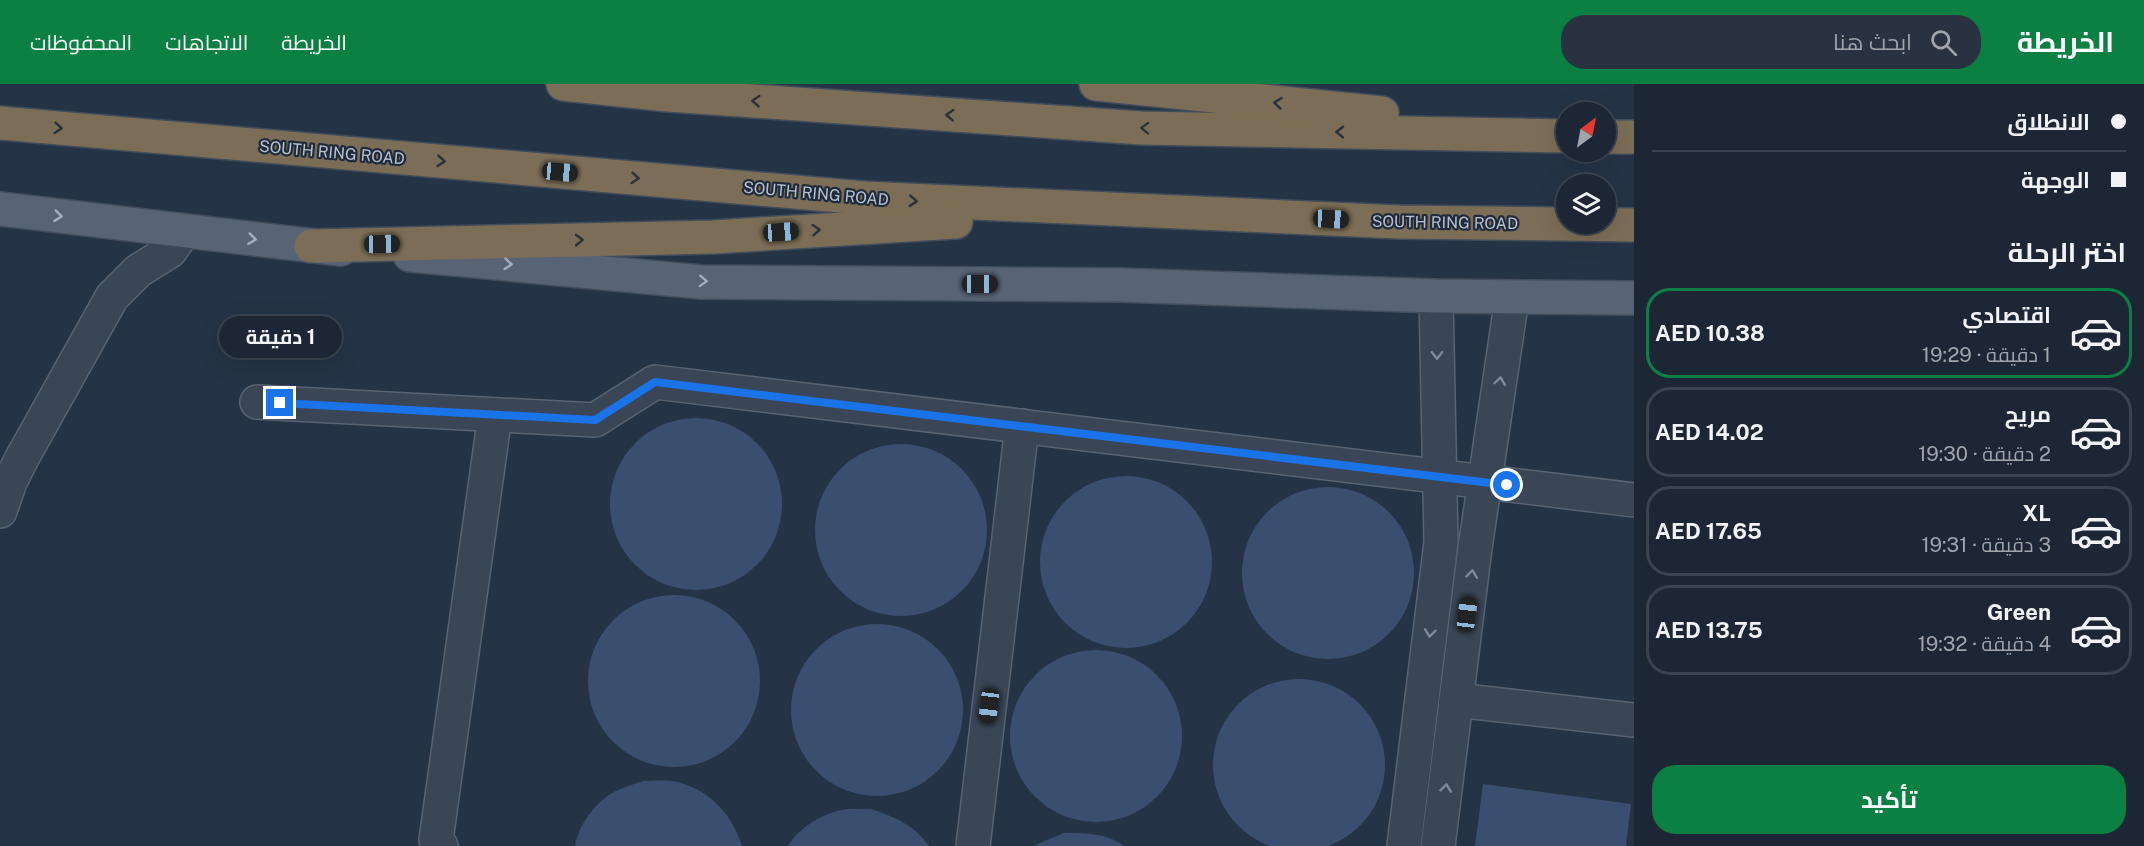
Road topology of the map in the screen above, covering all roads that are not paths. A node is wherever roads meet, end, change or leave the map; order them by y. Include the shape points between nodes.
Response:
1 (563, 84) edge
2 (1096, 84) edge
3 (0, 123) edge
4 (1556, 133) edge
5 (1556, 134) edge
6 (0, 209) edge
7 (1240, 215) junction
8 (1634, 225) edge
9 (184, 231) junction
10 (311, 246) junction
11 (1436, 296) junction
12 (1512, 297) junction
13 (1634, 298) edge
14 (257, 402) dead end
15 (495, 415) junction
16 (1022, 426) junction
17 (1438, 476) junction
18 (1485, 482) junction
19 (1634, 500) edge
20 (0, 511) edge
21 (1456, 700) junction
22 (1634, 720) edge
23 (441, 846) edge
24 (973, 846) edge
25 (1404, 846) edge
26 (1438, 846) edge

5 -> 1 highway via 1141,128
4 -> 2 highway
3 -> 7 highway, SOUTH RING ROAD via 864,198
6 -> 9 main road
7 - 8 highway, SOUTH RING ROAD
10 -> 7 highway via 713,237 916,223
9 -> 10 main road
9 - 20 lane via 171,251 138,272 112,297 22,458
10 -> 11 main road via 701,282 1119,285
11 - 12 main road
11 -> 17 lane
12 - 13 main road
18 -> 12 lane
14 - 15 lane
15 - 16 lane via 595,420 655,382
15 - 23 lane via 435,840
16 - 17 lane
16 - 24 lane
17 - 18 lane
17 -> 25 lane via 1441,542
18 - 19 lane
21 -> 18 lane
21 - 22 lane
26 -> 21 lane

